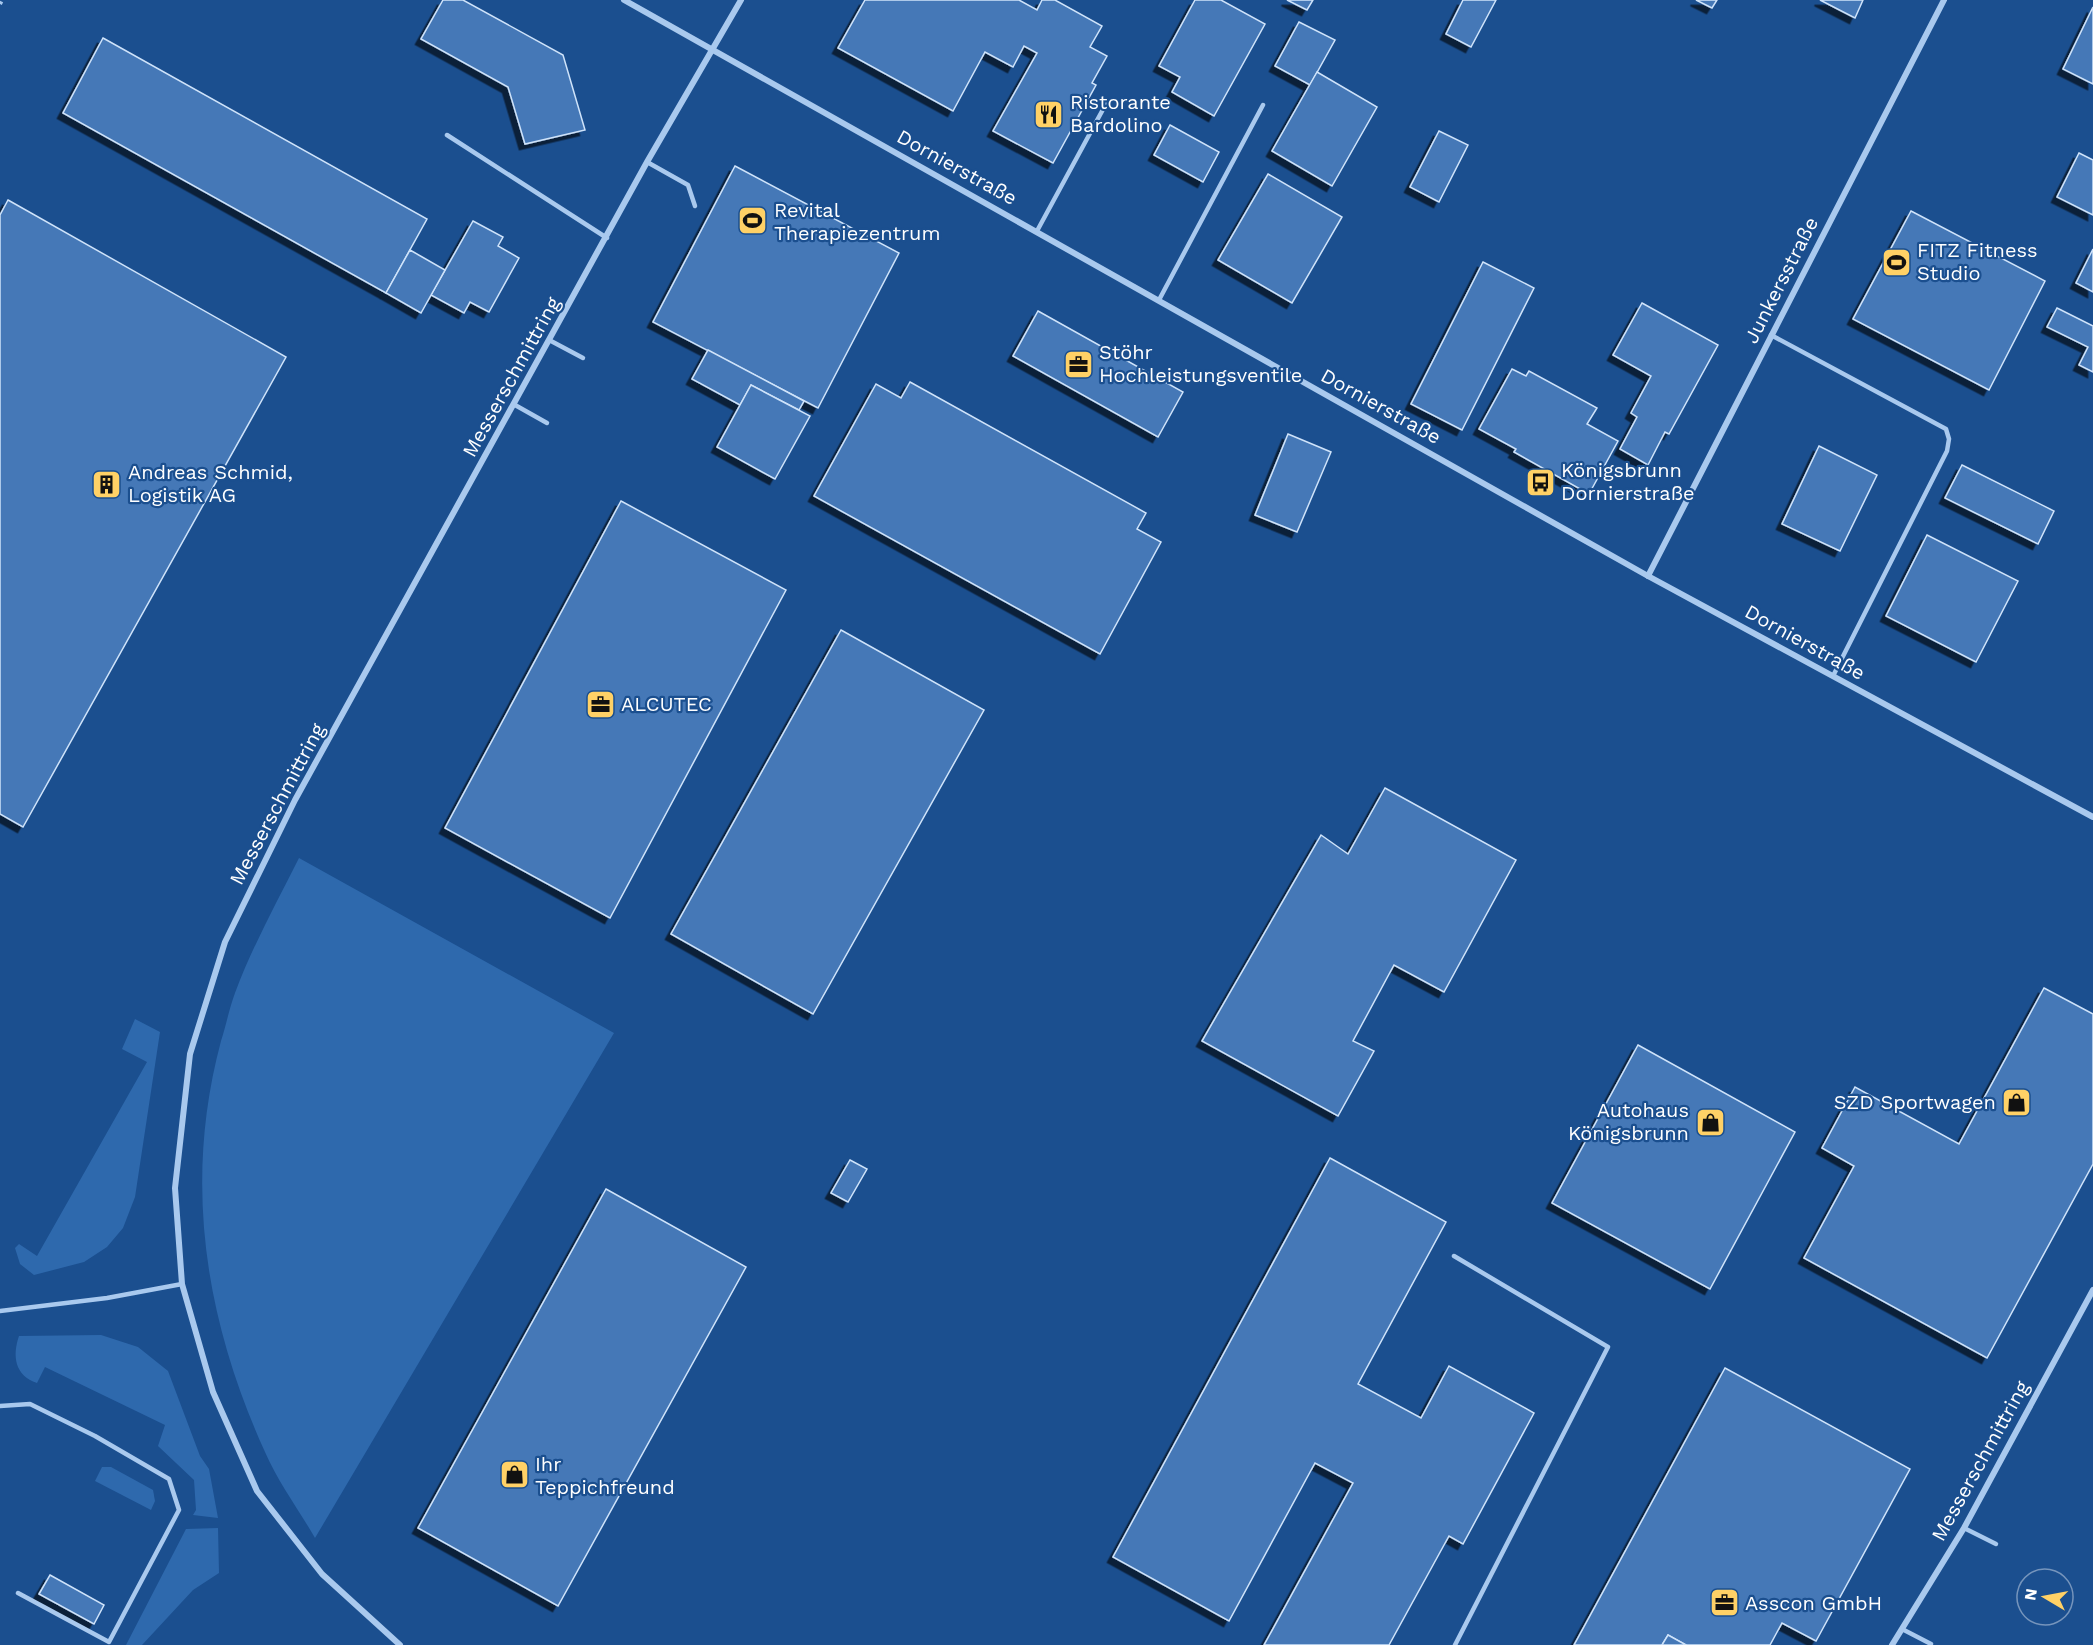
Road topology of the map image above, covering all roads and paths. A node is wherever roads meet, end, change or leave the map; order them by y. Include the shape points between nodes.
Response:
1 (2, 0) edge
2 (624, 0) edge
3 (741, 0) edge
4 (1944, 0) edge
5 (0, 4) edge
6 (712, 48) junction
7 (1107, 102) dead end
8 (1263, 105) dead end
9 (447, 135) dead end
10 (647, 162) junction
11 (695, 206) dead end
12 (1037, 231) junction
13 (607, 238) junction
14 (1159, 300) junction
15 (1771, 335) junction
16 (551, 341) junction
17 (583, 358) dead end
18 (515, 405) junction
19 (547, 423) dead end
20 (1648, 576) junction
21 (1833, 676) junction
22 (2093, 817) edge
23 (1454, 1256) dead end
24 (182, 1284) junction
25 (2093, 1290) edge
26 (0, 1311) edge
27 (0, 1406) edge
28 (1964, 1528) junction
29 (1996, 1544) dead end
30 (18, 1593) dead end
31 (1902, 1629) junction
32 (1931, 1644) edge
33 (400, 1645) edge
34 (1455, 1645) edge
35 (1892, 1645) edge

1 - 5 path
2 - 6 street, Dornierstraße
3 - 6 street, Messerschmittring
4 - 15 street, Junkersstraße
6 - 10 street, Messerschmittring
6 - 12 street, Dornierstraße
7 - 12 lane
8 - 14 lane
9 - 13 lane
10 - 11 lane via 688,185
10 - 13 street, Messerschmittring
12 - 14 street, Dornierstraße
13 - 16 street, Messerschmittring
14 - 20 street, Dornierstraße
15 - 20 street, Junkersstraße
15 - 21 lane via 1946,429 1949,439 1947,451
16 - 17 lane
16 - 18 street, Messerschmittring
18 - 19 lane
18 - 24 street, Messerschmittring via 295,800 225,942 190,1054 175,1188
20 - 21 street, Dornierstraße
21 - 22 street, Dornierstraße
23 - 34 lane via 1608,1347
24 - 26 lane
24 - 33 street, Messerschmittring via 213,1392 257,1491 322,1574
25 - 28 street, Messerschmittring
27 - 30 lane via 30,1404 169,1479 179,1510 109,1642
28 - 29 lane
28 - 31 street, Messerschmittring
31 - 32 lane
31 - 35 street, Messerschmittring

